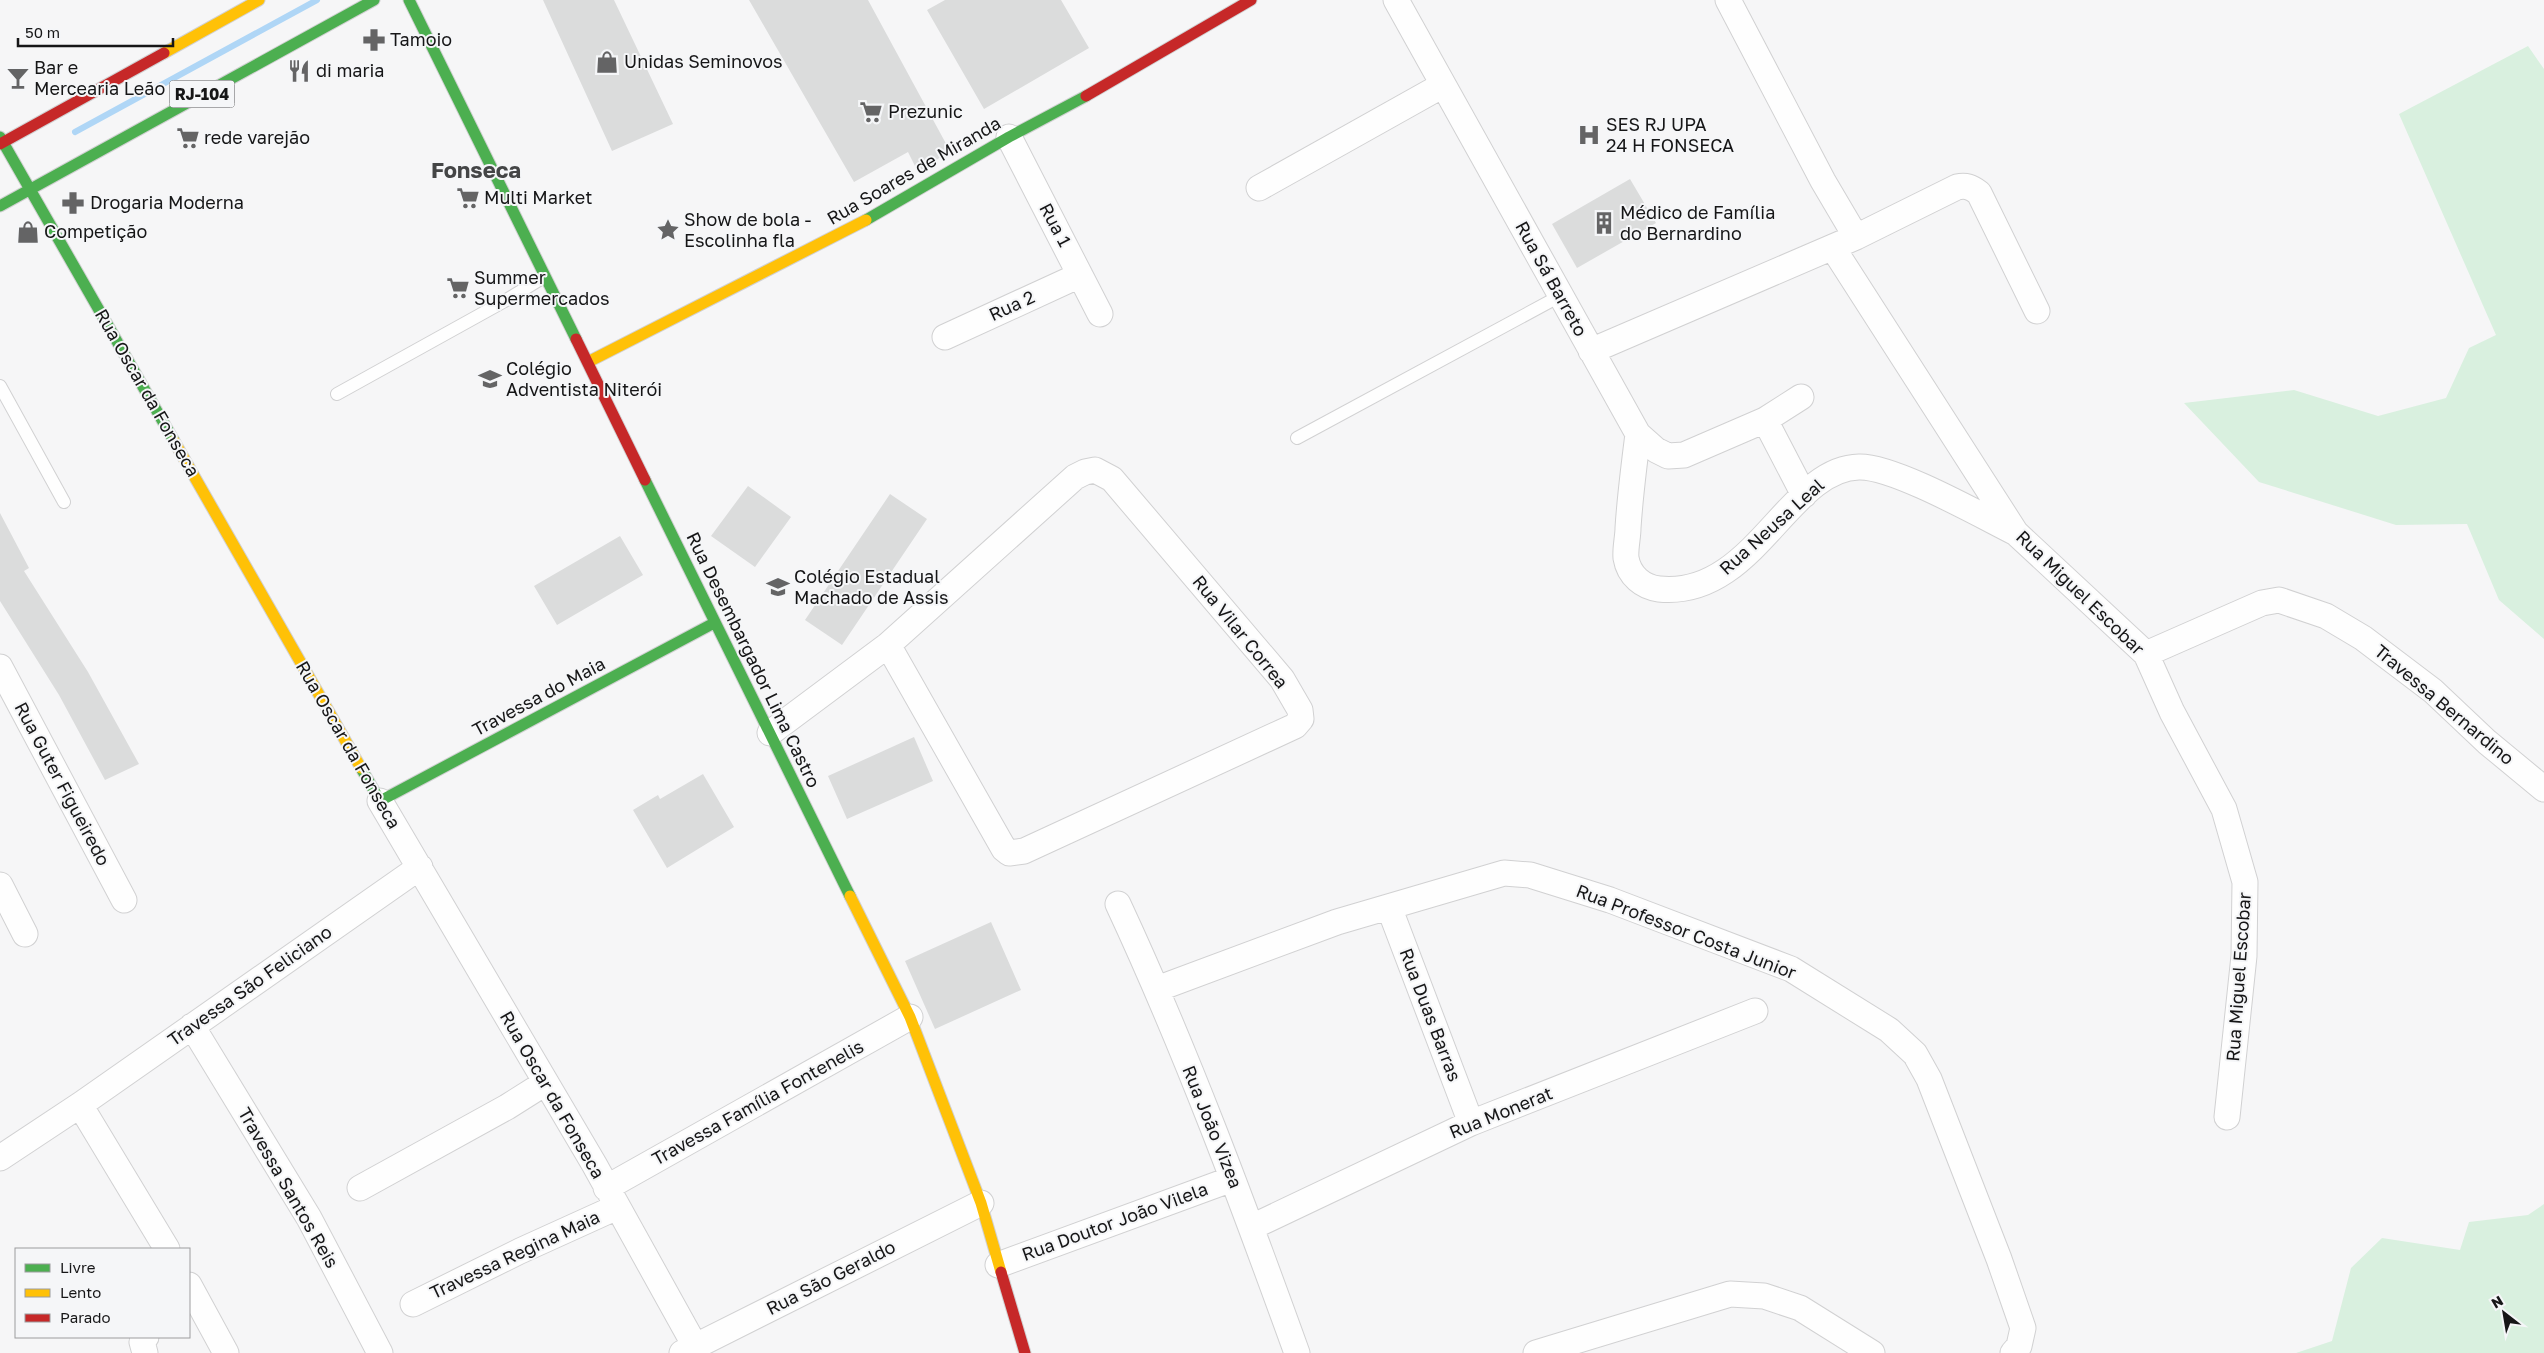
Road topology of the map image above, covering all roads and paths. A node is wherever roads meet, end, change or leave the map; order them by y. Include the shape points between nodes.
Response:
1 (259, 0) edge
2 (374, 0) edge
3 (409, 0) edge
4 (1252, 0) edge
5 (1396, 0) edge
6 (1728, 0) edge
7 (1443, 84) junction
8 (1010, 137) junction
9 (1, 141) edge
10 (1259, 188) dead end
11 (30, 190) junction
12 (0, 206) edge
13 (1856, 237) junction
14 (1833, 248) junction
15 (1080, 274) junction
16 (544, 277) junction
17 (1560, 296) junction
18 (2037, 311) dead end
19 (1100, 314) dead end
20 (944, 337) dead end
21 (1591, 352) junction
22 (588, 362) junction
23 (0, 386) edge
24 (337, 394) dead end
25 (1801, 397) dead end
26 (1765, 420) junction
27 (1638, 434) junction
28 (1297, 438) dead end
29 (1804, 495) junction
30 (64, 502) dead end
31 (2016, 533) junction
32 (714, 623) junction
33 (888, 646) junction
34 (2146, 654) junction
35 (0, 667) edge
36 (770, 733) junction
37 (2544, 789) edge
38 (380, 801) junction
39 (420, 867) junction
40 (0, 885) edge
41 (124, 900) dead end
42 (1118, 904) dead end
43 (1389, 907) junction
44 (26, 934) dead end
45 (1157, 989) junction
46 (1755, 1011) dead end
47 (910, 1017) junction
48 (192, 1026) junction
49 (545, 1083) junction
50 (80, 1104) junction
51 (2227, 1118) dead end
52 (1471, 1123) junction
53 (0, 1158) edge
54 (1232, 1179) junction
55 (360, 1188) dead end
56 (612, 1197) junction
57 (981, 1203) junction
58 (1252, 1227) junction
59 (166, 1248) edge
60 (998, 1265) junction
61 (193, 1300) edge
62 (413, 1304) dead end
63 (145, 1338) edge
64 (688, 1349) edge
65 (145, 1353) edge
66 (226, 1353) edge
67 (380, 1353) edge
68 (1025, 1353) edge
69 (1297, 1353) edge
70 (1536, 1353) edge
71 (1872, 1353) edge
72 (2013, 1353) edge

1 - 9 main road
2 - 11 main road, RJ-104
3 - 16 main road, Rua Desembargador Lima Castro
4 - 8 main road, Rua Soares de Miranda
5 - 7 street, Rua Sá Barreto
6 - 13 street
7 - 10 street
7 - 17 street, Rua Sá Barreto
8 - 15 street, Rua 1
8 - 22 main road, Rua Soares de Miranda via 848,230
9 - 11 main road, Rua Oscar da Fonseca
11 - 12 main road, RJ-104
11 - 38 main road, Rua Oscar da Fonseca
13 - 14 street
13 - 18 street via 1957,187 1972,188 1979,193
14 - 21 street
14 - 31 street, Rua Miguel Escobar
15 - 19 street, Rua 1
15 - 20 street, Rua 2
16 - 22 main road, Rua Desembargador Lima Castro
16 - 24 lane
17 - 21 street, Rua Sá Barreto
17 - 28 lane
21 - 27 street, Rua Sá Barreto
22 - 32 main road, Rua Desembargador Lima Castro
23 - 30 lane
25 - 26 street, Rua Sá Barreto
26 - 27 street, Rua Sá Barreto via 1684,456 1668,456
26 - 29 street
27 - 29 street, Rua Neusa Leal via 1626,558 1638,581 1648,588 1667,590 1692,586 1718,576 1752,550
29 - 31 street, Rua Neusa Leal via 1839,471 1860,467 1887,473
31 - 34 street, Rua Miguel Escobar
32 - 36 main road, Rua Desembargador Lima Castro
32 - 38 main road, Travessa do Maia
33 - 33 street, Rua Vilar Correa via 1075,477 1095,470 1112,479 1282,679 1300,710 1301,719 1295,726 1024,851 1009,853
33 - 36 street, Rua Vilar Correa
34 - 37 street, Travessa Bernardino via 2262,603 2279,600 2326,616 2363,638 2433,691
34 - 51 street, Rua Miguel Escobar via 2172,712 2224,809 2245,882 2243,966
35 - 41 street, Rua Guter Figueiredo
36 - 47 main road, Rua Desembargador Lima Castro
38 - 39 street, Rua Oscar da Fonseca
39 - 48 street, Travessa São Feliciano
39 - 49 street, Rua Oscar da Fonseca
40 - 44 street
42 - 45 street, Rua João Vizea
43 - 45 street, Rua Professor Costa Junior via 1337,922
43 - 52 street, Rua Duas Barras
43 - 72 street, Rua Professor Costa Junior via 1504,873 1530,875 1610,900 1791,969 1889,1030 1915,1054 1929,1079 1999,1259 2023,1328 2019,1346
45 - 54 street, Rua João Vizea
46 - 52 street, Rua Monerat
47 - 56 street, Travessa Família Fontenelis
47 - 57 main road, Rua Desembargador Lima Castro
48 - 50 street, Travessa São Feliciano
48 - 67 street, Travessa Santos Reis via 309,1218
49 - 55 street
49 - 56 street, Rua Oscar da Fonseca
50 - 53 street, Travessa São Feliciano
50 - 59 street
52 - 58 street, Rua Monerat
54 - 58 street, Rua João Vizea
54 - 60 street, Rua Doutor João Vilela
56 - 62 street, Travessa Regina Maia via 520,1251
56 - 64 street, Rua Oscar da Fonseca
57 - 60 main road, Rua Desembargador Lima Castro
57 - 64 street, Rua São Geraldo
58 - 69 street, Rua João Vizea
60 - 68 main road, Rua Desembargador Lima Castro
61 - 66 street
63 - 65 street via 142,1342
70 - 71 street via 1730,1294 1764,1296 1800,1308

